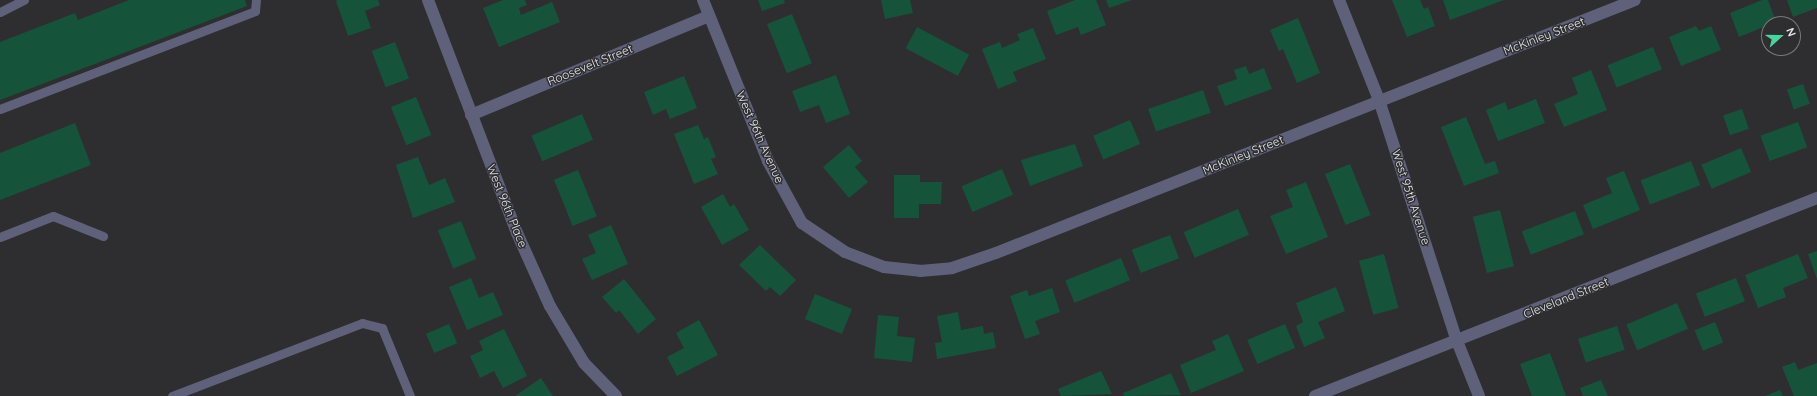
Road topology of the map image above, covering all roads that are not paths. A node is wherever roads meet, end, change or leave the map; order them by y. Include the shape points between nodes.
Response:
1 (1, 0) edge
2 (24, 0) edge
3 (256, 0) edge
4 (428, 0) edge
5 (703, 0) edge
6 (1339, 0) edge
7 (1635, 0) edge
8 (3, 10) edge
9 (709, 16) junction
10 (1379, 100) junction
11 (0, 109) edge
12 (471, 115) junction
13 (1817, 198) edge
14 (103, 236) dead end
15 (0, 237) edge
16 (845, 252) joint
17 (1457, 341) junction
18 (172, 396) edge
19 (410, 396) edge
20 (616, 396) edge
21 (1315, 396) edge
22 (1479, 396) edge

1 - 8 lane
2 - 8 lane
3 - 11 lane via 255,11
4 - 12 street, West 96th Place
5 - 9 street, West 96th Avenue
6 - 10 street, West 95th Avenue
7 - 10 street, McKinley Street
9 - 12 street, Roosevelt Street
9 - 16 street, West 96th Avenue via 768,161 802,223
10 - 16 street, McKinley Street via 952,268 920,271 884,267
10 - 17 street, West 95th Avenue
12 - 20 street, West 96th Place via 517,233 550,306 584,363
13 - 17 street, Cleveland Street
14 - 15 lane via 53,216
17 - 21 street, Cleveland Street
17 - 22 street, West 95th Avenue
18 - 19 lane via 362,323 382,328

